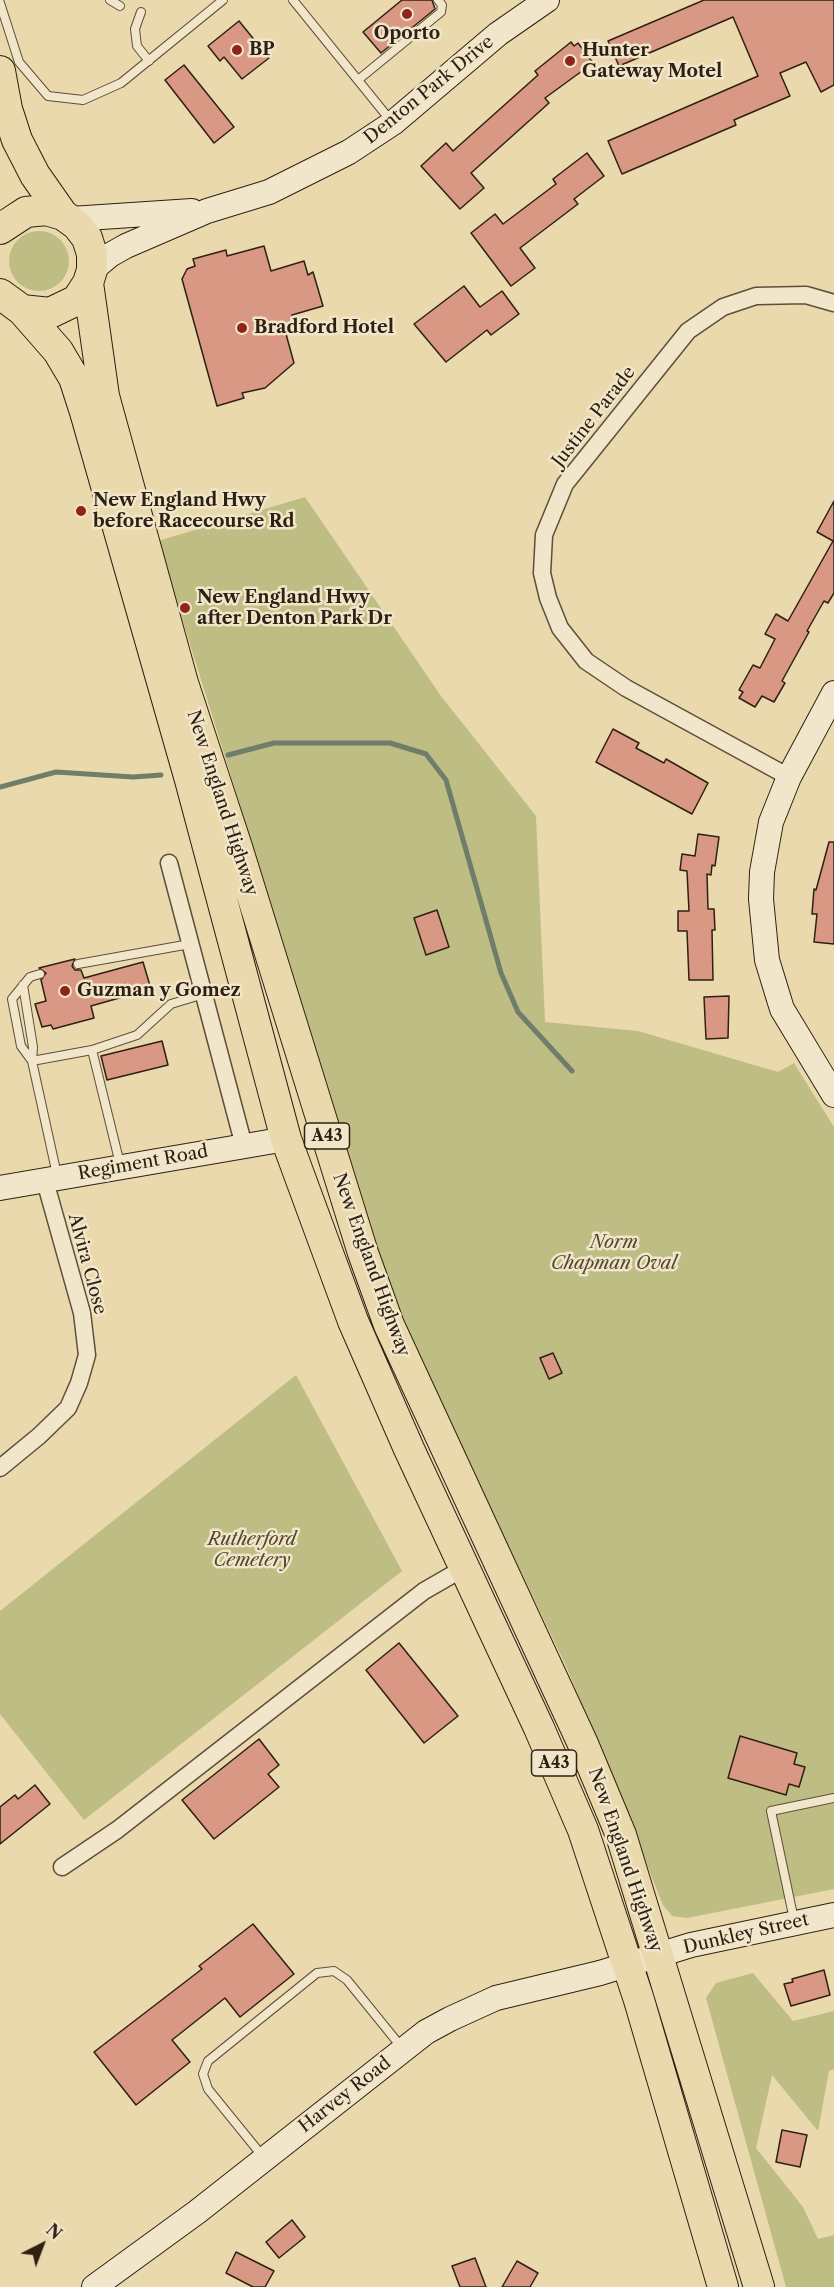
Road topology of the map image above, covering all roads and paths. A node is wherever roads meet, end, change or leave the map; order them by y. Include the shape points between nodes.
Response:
1 (110, 0) edge
2 (223, 0) edge
3 (293, 0) edge
4 (438, 0) edge
5 (547, 0) edge
6 (0, 3) edge
7 (120, 6) dead end
8 (141, 12) dead end
9 (149, 61) junction
10 (0, 70) edge
11 (358, 80) junction
12 (393, 123) junction
13 (207, 211) junction
14 (67, 217) junction
15 (0, 229) edge
16 (90, 277) junction
17 (834, 303) edge
18 (9, 304) edge
19 (834, 693) edge
20 (789, 777) junction
21 (169, 863) dead end
22 (190, 944) junction
23 (78, 964) dead end
24 (40, 974) dead end
25 (23, 985) junction
26 (204, 994) junction
27 (283, 996) junction
28 (92, 1050) junction
29 (32, 1061) junction
30 (834, 1095) edge
31 (286, 1138) junction
32 (244, 1146) junction
33 (121, 1167) junction
34 (52, 1180) junction
35 (0, 1188) edge
36 (0, 1468) edge
37 (464, 1568) junction
38 (513, 1591) junction
39 (834, 1797) edge
40 (62, 1867) dead end
41 (834, 1915) edge
42 (795, 1924) junction
43 (659, 1956) junction
44 (627, 1965) junction
45 (403, 2049) junction
46 (265, 2159) junction
47 (94, 2287) edge
48 (723, 2287) edge
49 (759, 2287) edge

1 - 7 lane
2 - 9 lane
3 - 11 lane
4 - 11 lane via 441,12
5 - 12 street, Denton Park Drive via 498,34
6 - 9 lane via 19,62 48,96 83,100 121,83
8 - 9 lane via 135,29 137,46
10 - 14 highway, A43 via 17,140 35,175
11 - 12 lane
12 - 13 street, Denton Park Drive via 301,178
13 - 14 street, Denton Park Drive
13 - 16 street, Denton Park Drive via 110,255
14 - 15 highway via 46,210 26,212
14 - 16 highway, A43 via 87,238 92,254
16 - 18 highway, A43 via 77,300 60,310 41,314
16 - 27 highway, New England Highway / A43 via 100,373 121,460 183,683
17 - 20 street, Justine Parade via 806,295 756,297 723,307 688,332 565,484 544,535 542,573 549,598 560,628 586,661 626,688
18 - 31 highway, New England Highway / A43 via 58,351 74,378 193,791
19 - 20 street
20 - 30 street via 771,822 762,872 767,960 782,1009
21 - 22 street
22 - 23 lane
22 - 26 street
24 - 25 lane
25 - 29 lane
25 - 29 lane via 12,999 21,1046
26 - 28 lane via 171,1004 137,1035
26 - 32 street
27 - 31 highway via 282,1037 303,1112 297,1134
27 - 38 highway, New England Highway / A43 via 389,1325
28 - 29 lane
28 - 33 lane
29 - 34 lane via 44,1113
31 - 32 street, Regiment Road
31 - 37 highway, New England Highway / A43 via 353,1321
32 - 33 street, Regiment Road
33 - 34 street, Regiment Road
34 - 35 street, Regiment Road
34 - 36 street, Alvira Close via 82,1313 87,1355 68,1408
37 - 38 highway via 479,1571
37 - 40 street via 424,1591 117,1830
37 - 44 highway, New England Highway / A43 via 583,1830
38 - 43 highway, New England Highway / A43 via 616,1825
39 - 42 lane via 771,1811
41 - 42 street, Dunkley Street
42 - 43 street, Dunkley Street
43 - 44 street, Dunkley Street
43 - 49 highway, New England Highway / A43
44 - 45 street, Harvey Road via 496,1998 450,2019
44 - 48 highway, New England Highway / A43
45 - 46 street, Harvey Road
45 - 46 lane via 347,1980 334,1971 317,1973 208,2061 203,2074 208,2089
46 - 47 street, Harvey Road

